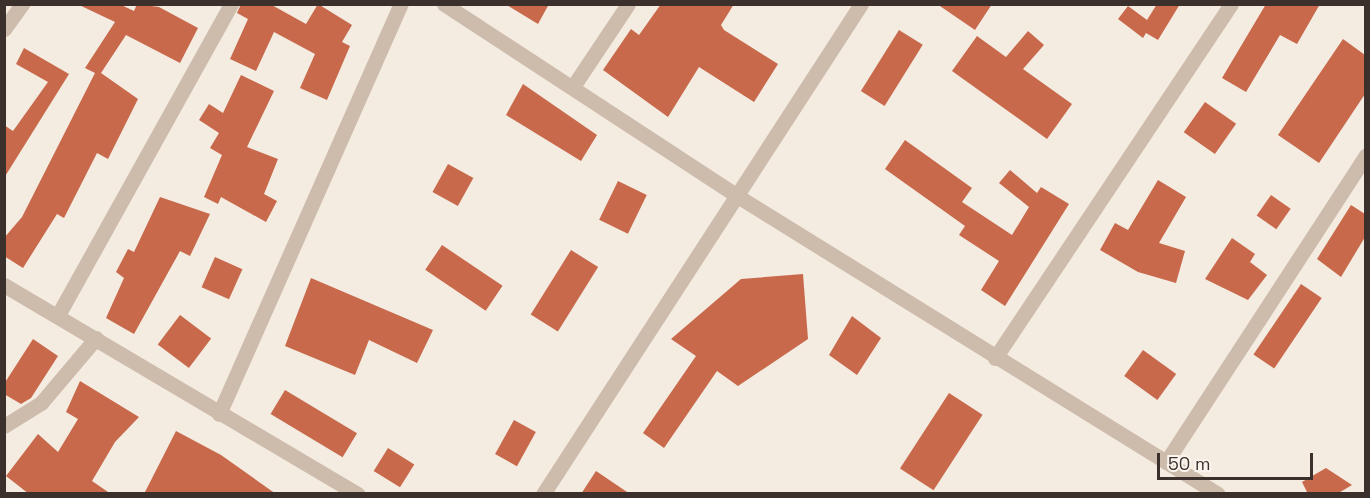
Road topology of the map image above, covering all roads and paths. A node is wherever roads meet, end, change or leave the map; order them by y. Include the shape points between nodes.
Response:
1 (22, 4) edge
2 (231, 4) edge
3 (401, 4) edge
4 (444, 4) edge
5 (628, 4) edge
6 (861, 4) edge
7 (1231, 4) edge
8 (4, 29) edge
9 (574, 85) junction
10 (1365, 155) edge
11 (734, 194) junction
12 (4, 285) edge
13 (58, 315) junction
14 (96, 338) junction
15 (995, 358) junction
16 (219, 414) junction
17 (4, 426) edge
18 (1166, 462) junction
19 (358, 494) edge
20 (543, 494) edge
21 (1218, 494) edge

1 - 8 street
2 - 13 street
3 - 16 street
4 - 9 street
5 - 9 street
6 - 11 street
7 - 15 street
9 - 11 street
10 - 18 street
11 - 15 street
11 - 20 street
12 - 13 street
13 - 14 street
14 - 16 street
14 - 17 street via 41,403
15 - 18 street
16 - 19 street
18 - 21 street

